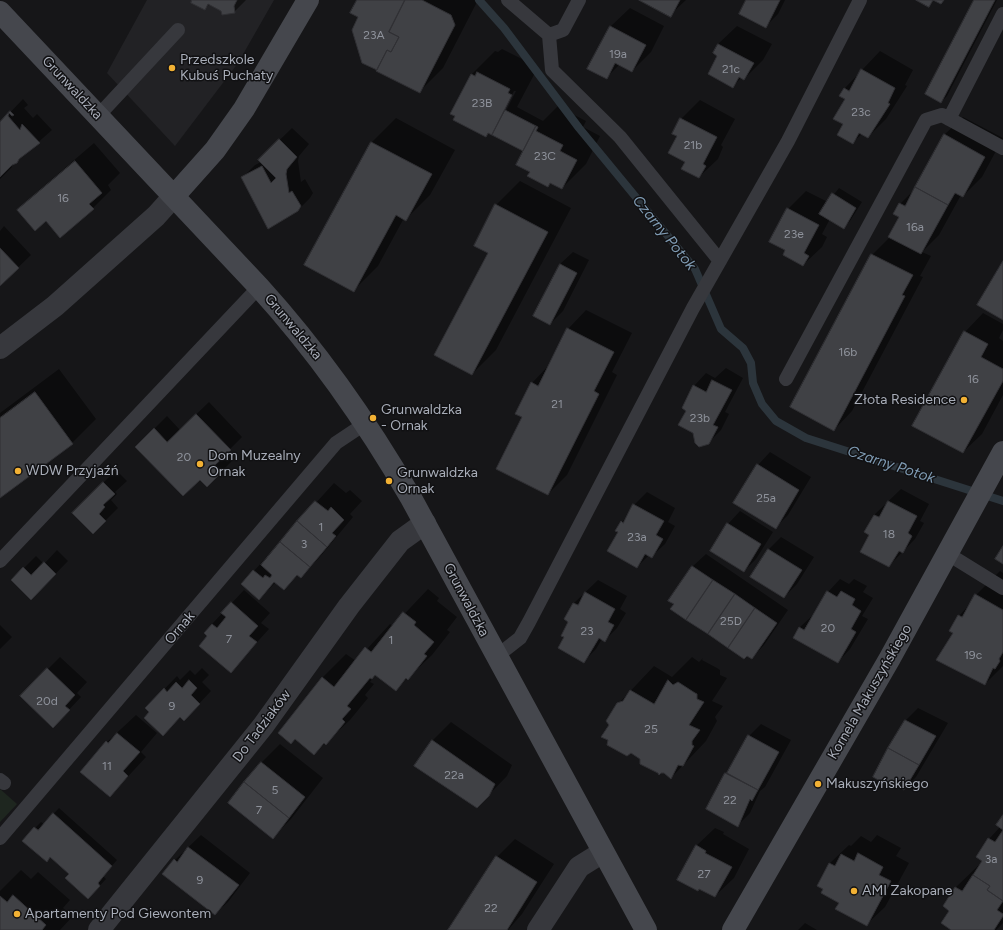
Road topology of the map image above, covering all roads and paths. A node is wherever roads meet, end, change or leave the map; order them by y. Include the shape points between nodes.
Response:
1 (308, 0) edge
2 (508, 0) edge
3 (579, 0) edge
4 (860, 0) edge
5 (0, 12) edge
6 (1003, 14) edge
7 (178, 30) dead end
8 (549, 35) junction
9 (98, 116) junction
10 (949, 119) junction
11 (1003, 148) edge
12 (174, 196) junction
13 (720, 261) junction
14 (259, 287) junction
15 (0, 348) edge
16 (786, 379) dead end
17 (366, 423) junction
18 (1003, 452) edge
19 (425, 523) junction
20 (948, 554) junction
21 (0, 561) edge
22 (1003, 588) edge
23 (497, 656) junction
24 (0, 838) edge
25 (603, 852) junction
26 (99, 930) edge
27 (538, 930) edge
28 (646, 930) edge
29 (733, 930) edge

1 - 12 street via 244,109 215,150
2 - 8 lane
3 - 8 lane via 563,30
4 - 13 lane via 788,141
5 - 9 street, Grunwaldzka
6 - 10 lane
7 - 9 lane
8 - 13 lane via 552,70 620,137
9 - 12 street, Grunwaldzka
10 - 11 lane
10 - 16 lane via 942,115 926,120
12 - 14 street, Grunwaldzka
12 - 15 street via 156,216 55,306
13 - 23 lane via 520,638
14 - 17 street, Grunwaldzka via 312,348
14 - 21 lane, Grunwaldzka
17 - 19 street, Grunwaldzka
17 - 24 lane, Ornak via 336,443
18 - 20 street, Kornela Makuszyńskiego
19 - 23 street, Grunwaldzka
19 - 26 street, Do Tadziaków via 400,541 349,606 264,726
20 - 22 lane
20 - 29 street, Kornela Makuszyńskiego
23 - 25 street, Grunwaldzka
25 - 27 street via 579,867
25 - 28 street, Grunwaldzka

